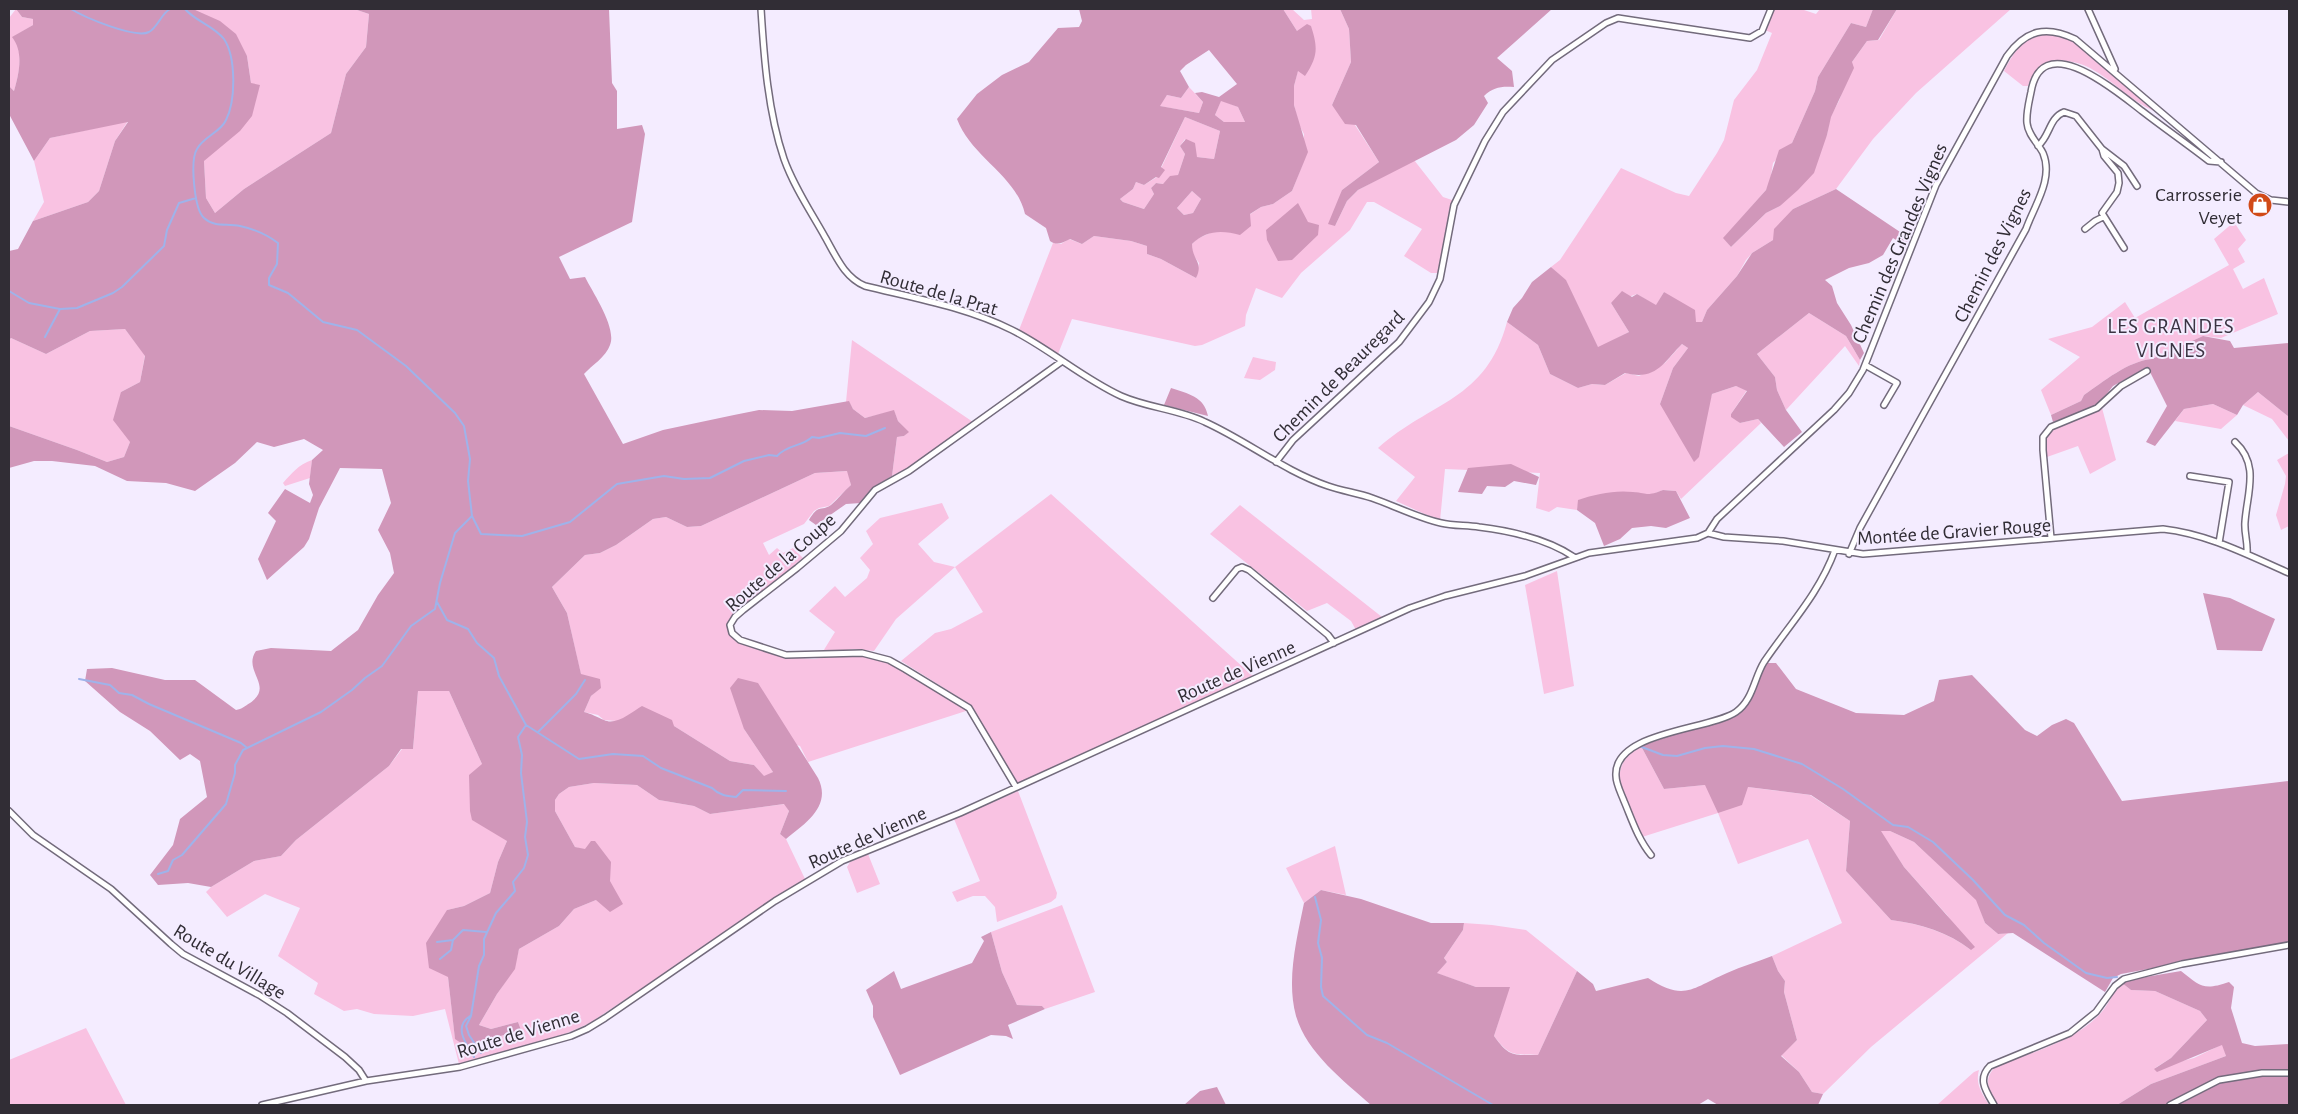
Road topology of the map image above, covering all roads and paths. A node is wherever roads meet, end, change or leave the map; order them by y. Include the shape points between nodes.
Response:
1 (762, 9) edge
2 (1772, 9) edge
3 (2088, 9) edge
4 (2116, 72) junction
5 (2038, 146) junction
6 (2102, 149) junction
7 (2221, 162) junction
8 (2137, 186) dead end
9 (2289, 202) edge
10 (2103, 217) junction
11 (2085, 229) dead end
12 (2124, 248) dead end
13 (1061, 362) junction
14 (1865, 366) junction
15 (2147, 371) dead end
16 (1884, 405) dead end
17 (2235, 442) dead end
18 (1276, 462) junction
19 (2190, 476) dead end
20 (1708, 533) junction
21 (2051, 538) junction
22 (2219, 543) junction
23 (1835, 550) junction
24 (2247, 553) junction
25 (1849, 554) junction
26 (1574, 557) junction
27 (2289, 573) edge
28 (1213, 598) dead end
29 (1334, 643) junction
30 (1016, 787) junction
31 (9, 811) edge
32 (1651, 855) dead end
33 (2289, 945) edge
34 (2289, 1073) edge
35 (366, 1081) junction
36 (262, 1105) edge
37 (1994, 1105) edge
38 (2170, 1105) edge

1 - 13 street, Route de la Prat via 767,75 784,160 850,278 865,286 977,315 1028,339
2 - 18 street, Chemin de Beauregard via 1762,31 1750,38 1613,19 1552,60 1504,112 1485,141 1454,205 1440,279 1429,302 1398,342 1311,422
3 - 4 street
4 - 7 street, Chemin des Grandes Vignes
4 - 14 street, Chemin des Grandes Vignes via 2064,33 2036,33 2014,47 1940,176
5 - 6 street via 2045,140 2056,116 2067,112 2076,116
5 - 7 street, Chemin des Vignes via 2027,123 2033,80 2040,69 2056,65 2096,76 2209,161
5 - 25 street, Chemin des Vignes via 2045,159 2046,172 2042,191 2026,229
6 - 8 street via 2124,166
6 - 10 street via 2116,170 2119,183 2114,200 2102,213
7 - 9 street, Chemin des Grandes Vignes via 2256,193 2271,200
10 - 11 street
10 - 12 street
13 - 18 street, Route de la Prat via 1140,404 1206,422
13 - 30 street, Route de la Coupe via 909,471 876,490 841,531 743,610 730,626 740,640 786,656 862,653 905,668 969,708
14 - 16 street via 1897,383
14 - 20 street, Chemin des Grandes Vignes via 1834,410 1717,519
15 - 21 street via 2121,386 2097,408 2046,431 2043,450
17 - 24 street via 2251,472 2244,524
18 - 26 street, Route de la Prat via 1328,487 1442,523 1524,535
19 - 22 street via 2229,482
20 - 23 street, Montée de Gravier Rouge
20 - 26 street, Montée de Gravier Rouge via 1697,538 1602,550
21 - 22 street, Montée de Gravier Rouge via 2164,529 2186,532
21 - 25 street, Montée de Gravier Rouge
22 - 24 street, Montée de Gravier Rouge
23 - 25 street, Montée de Gravier Rouge
23 - 32 street via 1813,596 1763,664 1741,708 1714,721 1642,742 1622,758 1616,770 1616,780 1637,833
24 - 27 street, Montée de Gravier Rouge
26 - 29 street, Route de Vienne via 1525,576 1423,603
28 - 29 street via 1242,567 1321,629
29 - 30 street, Route de Vienne
30 - 35 street, Route de Vienne via 822,872 580,1032 460,1067
31 - 35 street, Route du Village via 32,835 111,889 183,954 287,1013 350,1062
33 - 37 street via 2182,964 2119,982 2096,1012 2070,1033 1990,1066 1982,1081
34 - 38 street via 2262,1073 2218,1080
35 - 36 street, Route de Vienne

